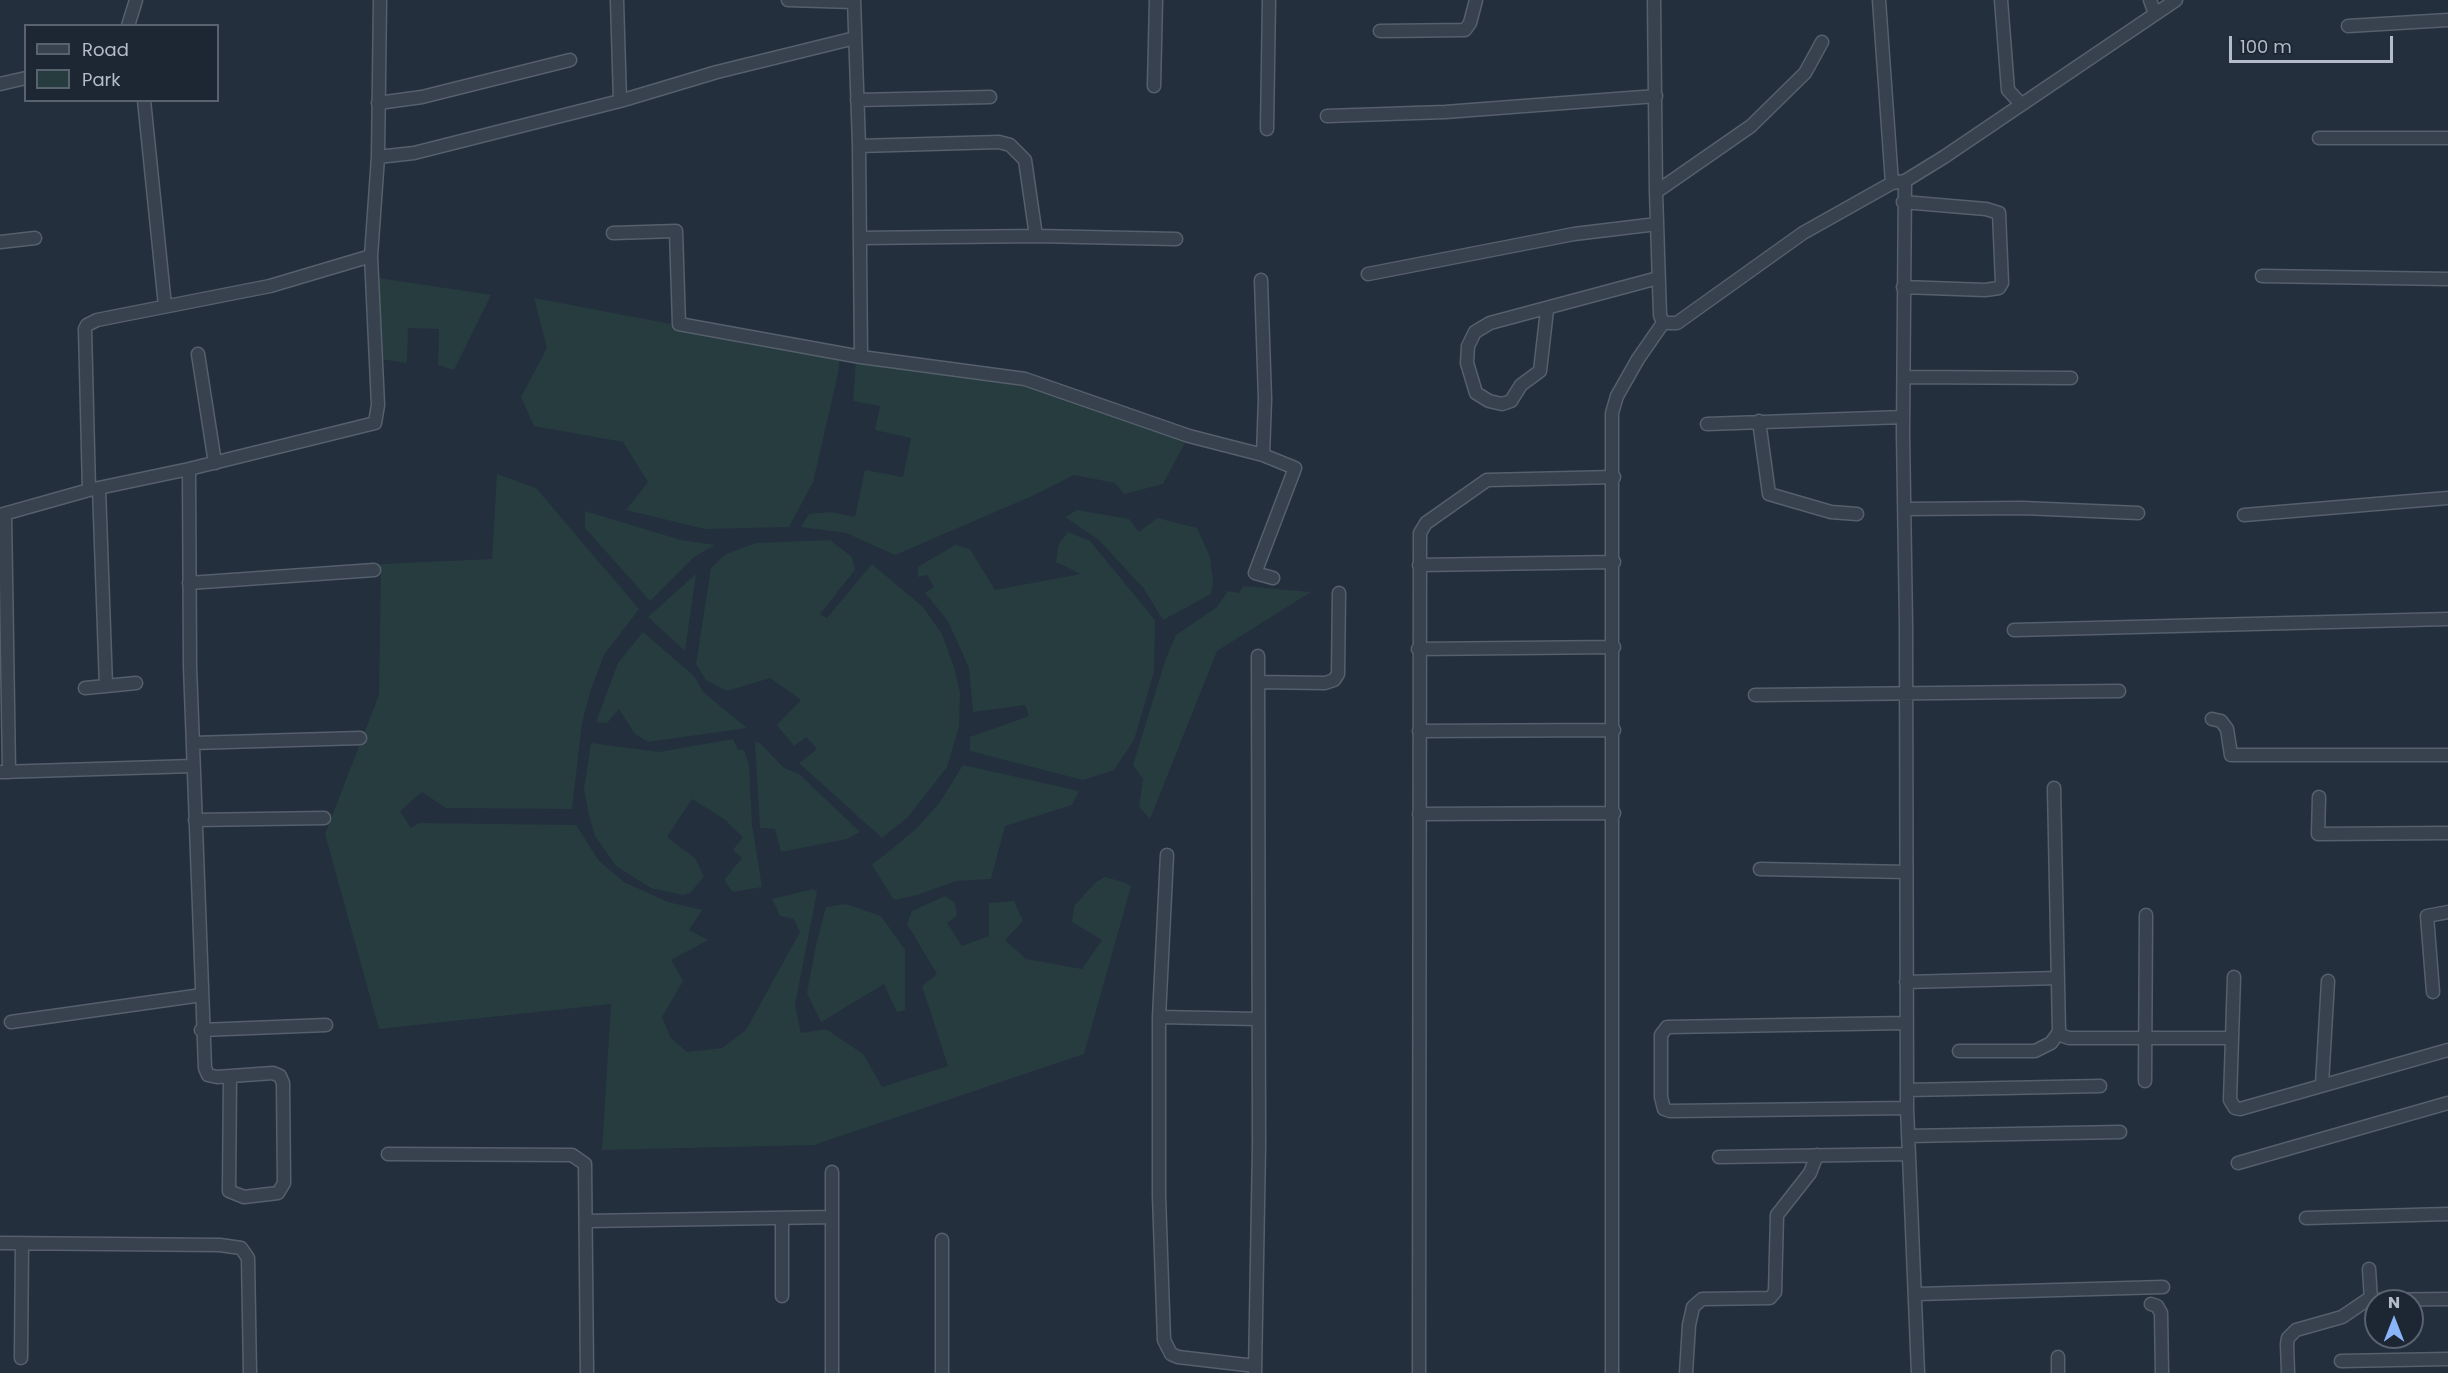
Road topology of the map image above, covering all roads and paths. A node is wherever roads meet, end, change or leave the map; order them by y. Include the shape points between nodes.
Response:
1 (136, 0) edge
2 (380, 0) edge
3 (617, 0) edge
4 (788, 0) edge
5 (1156, 0) edge
6 (1269, 0) edge
7 (1476, 0) edge
8 (1653, 0) edge
9 (1879, 0) edge
10 (2001, 0) edge
11 (2150, 0) edge
12 (2176, 0) edge
13 (854, 1) edge
14 (2155, 14) junction
15 (2448, 20) edge
16 (130, 23) edge
17 (2348, 26) dead end
18 (1380, 31) dead end
19 (855, 38) junction
20 (1822, 42) dead end
21 (570, 60) dead end
22 (24, 78) edge
23 (0, 84) edge
24 (1154, 86) dead end
25 (1656, 96) junction
26 (990, 97) dead end
27 (857, 100) junction
28 (620, 101) junction
29 (144, 102) edge
30 (378, 103) junction
31 (2021, 104) junction
32 (1327, 116) dead end
33 (1267, 129) dead end
34 (2319, 138) dead end
35 (2448, 138) edge
36 (859, 146) junction
37 (378, 157) junction
38 (1898, 182) junction
39 (1656, 192) junction
40 (1903, 202) junction
41 (1657, 224) junction
42 (613, 233) dead end
43 (1036, 236) junction
44 (35, 238) dead end
45 (860, 238) junction
46 (1176, 240) dead end
47 (0, 242) edge
48 (371, 256) junction
49 (1368, 274) dead end
50 (2262, 276) dead end
51 (1658, 278) junction
52 (2448, 279) edge
53 (1262, 280) dead end
54 (1903, 287) junction
55 (165, 306) junction
56 (1547, 310) junction
57 (1663, 322) junction
58 (198, 354) dead end
59 (861, 357) junction
60 (1904, 377) junction
61 (2071, 378) dead end
62 (1903, 417) junction
63 (1759, 422) junction
64 (1707, 424) dead end
65 (1263, 455) junction
66 (215, 463) junction
67 (189, 469) junction
68 (1614, 477) junction
69 (94, 489) junction
70 (2448, 498) edge
71 (1905, 509) junction
72 (2138, 513) dead end
73 (3, 514) edge
74 (1857, 514) dead end
75 (2244, 515) dead end
76 (1614, 562) junction
77 (1419, 565) junction
78 (374, 570) dead end
79 (1273, 578) dead end
80 (189, 583) junction
81 (1339, 593) dead end
82 (2448, 619) edge
83 (2014, 630) dead end
84 (1614, 647) junction
85 (1418, 649) junction
86 (1258, 656) dead end
87 (1258, 682) junction
88 (136, 683) dead end
89 (106, 686) junction
90 (85, 688) dead end
91 (2119, 691) dead end
92 (1907, 693) junction
93 (1755, 695) dead end
94 (2212, 719) dead end
95 (1614, 730) junction
96 (1419, 731) junction
97 (360, 738) dead end
98 (193, 743) junction
99 (2448, 755) edge
100 (193, 766) junction
101 (5, 772) edge
102 (2054, 788) dead end
103 (2319, 797) dead end
104 (1614, 813) junction
105 (1419, 814) junction
106 (324, 818) dead end
107 (195, 820) junction
108 (2448, 833) edge
109 (1167, 855) dead end
110 (1760, 869) dead end
111 (1906, 872) junction
112 (2448, 912) edge
113 (2146, 915) dead end
114 (2234, 977) dead end
115 (2058, 978) junction
116 (2328, 981) dead end
117 (1906, 982) junction
118 (2433, 992) dead end
119 (202, 995) junction
120 (1159, 1017) junction
121 (1258, 1019) junction
122 (11, 1022) dead end
123 (1906, 1023) junction
124 (326, 1025) dead end
125 (201, 1030) junction
126 (2060, 1032) junction
127 (2145, 1037) junction
128 (2231, 1038) junction
129 (2448, 1050) edge
130 (1959, 1051) dead end
131 (230, 1077) junction
132 (2145, 1081) dead end
133 (2322, 1084) junction
134 (2100, 1086) dead end
135 (1907, 1090) junction
136 (2448, 1103) edge
137 (1907, 1108) junction
138 (2120, 1132) dead end
139 (1908, 1136) junction
140 (388, 1154) dead end
141 (1909, 1154) junction
142 (1817, 1155) junction
143 (1719, 1157) dead end
144 (2238, 1163) dead end
145 (832, 1172) dead end
146 (2448, 1214) edge
147 (832, 1217) junction
148 (782, 1218) junction
149 (2306, 1218) dead end
150 (586, 1221) junction
151 (942, 1240) dead end
152 (0, 1243) edge
153 (22, 1243) junction
154 (2369, 1269) dead end
155 (2163, 1287) dead end
156 (2370, 1289) edge
157 (1917, 1294) junction
158 (782, 1296) dead end
159 (2424, 1299) edge
160 (2448, 1299) edge
161 (2151, 1304) dead end
162 (2364, 1304) edge
163 (2058, 1357) dead end
164 (21, 1358) dead end
165 (2448, 1359) edge
166 (2341, 1361) dead end
167 (1255, 1370) edge
168 (250, 1373) edge
169 (587, 1373) edge
170 (832, 1373) edge
171 (942, 1373) edge
172 (1419, 1373) edge
173 (1612, 1373) edge
174 (1686, 1373) edge
175 (1918, 1373) edge
176 (2058, 1373) edge
177 (2162, 1373) edge
178 (2288, 1373) edge

1 - 16 street
2 - 30 street
3 - 28 street
4 - 13 street
5 - 24 street
6 - 33 street
7 - 18 street via 1465,30
8 - 25 street
9 - 38 street
10 - 31 street via 2008,90
11 - 14 street
12 - 14 street
13 - 19 street
14 - 31 street
15 - 17 street
19 - 27 street
19 - 28 street
20 - 39 street via 1805,74 1751,126
21 - 30 street via 422,97
22 - 23 street
25 - 32 street via 1445,112
25 - 39 street
26 - 27 street
27 - 36 street
28 - 37 street via 414,153
29 - 55 street
30 - 37 street
31 - 38 street
34 - 35 street
36 - 43 street via 999,142 1010,145 1025,160
36 - 45 street
37 - 48 street
38 - 40 street
38 - 57 street via 1803,233 1677,323
39 - 41 street
40 - 54 street
40 - 54 street via 1999,213 2002,283 1999,288 1985,290
41 - 49 street via 1574,234
41 - 51 street
42 - 59 street via 676,231 679,324
43 - 45 street
43 - 46 street
44 - 47 street
45 - 59 street
48 - 55 street via 270,286
48 - 66 street via 378,405 375,423
50 - 52 street
51 - 56 street
51 - 57 street
53 - 65 street
54 - 60 street
55 - 69 street via 90,322 85,329
56 - 56 street via 1490,323 1475,333 1468,346 1467,363 1476,393 1502,404 1540,371
57 - 68 street via 1617,396 1612,413
58 - 66 street
59 - 65 street via 1026,379 1189,436
60 - 61 street
60 - 62 street
62 - 63 street
62 - 71 street
63 - 64 street
63 - 74 street via 1769,494 1831,512
65 - 79 street via 1295,468 1255,573
66 - 67 street
67 - 69 street
67 - 80 street
68 - 76 street
68 - 77 street via 1487,480 1422,527
69 - 73 street
69 - 89 street
70 - 75 street
71 - 72 street via 2023,508
71 - 92 street
73 - 101 street
76 - 77 street
76 - 84 street
77 - 85 street
78 - 80 street
80 - 98 street
81 - 87 street via 1338,674 1334,680
82 - 83 street
84 - 85 street
84 - 95 street
85 - 96 street
86 - 87 street
87 - 121 street
88 - 89 street
89 - 90 street
91 - 92 street
92 - 93 street
92 - 111 street
94 - 99 street via 2221,721 2227,729 2231,755
95 - 96 street
95 - 104 street
96 - 105 street
97 - 98 street
98 - 100 street
100 - 101 street
100 - 107 street
102 - 115 street
103 - 108 street via 2318,834
104 - 105 street
104 - 173 street
105 - 172 street
106 - 107 street
107 - 119 street
109 - 120 street
110 - 111 street
111 - 117 street
112 - 118 street via 2427,916
113 - 127 street
114 - 128 street
115 - 117 street
115 - 126 street
116 - 133 street
117 - 123 street
119 - 122 street
119 - 125 street
120 - 121 street
120 - 167 street via 1159,1196 1166,1348 1178,1357
121 - 167 street
123 - 135 street
123 - 137 street via 1667,1027 1661,1035 1661,1097 1664,1109 1670,1111
124 - 125 street
125 - 131 street via 206,1072
126 - 127 street via 2069,1038
126 - 130 street via 2051,1043 2035,1051
127 - 128 street
127 - 132 street
128 - 133 street via 2230,1100 2235,1108
129 - 133 street
131 - 131 street via 229,1191 244,1197 278,1192 284,1184 282,1078 273,1073
134 - 135 street
135 - 137 street
136 - 144 street
137 - 139 street
138 - 139 street
139 - 141 street
140 - 150 street via 572,1155 585,1164
141 - 142 street
141 - 157 street
142 - 143 street
142 - 174 street via 1810,1173 1776,1215 1774,1292 1770,1298 1702,1299 1693,1307
145 - 147 street
146 - 149 street
147 - 148 street
147 - 170 street
148 - 150 street
148 - 158 street
150 - 169 street
151 - 171 street
152 - 153 street
153 - 164 street
153 - 168 street via 241,1248 248,1258
154 - 156 street
155 - 157 street
157 - 175 street
159 - 160 street
161 - 177 street via 2161,1313
162 - 178 street via 2342,1317 2291,1333 2287,1344
163 - 176 street
165 - 166 street

